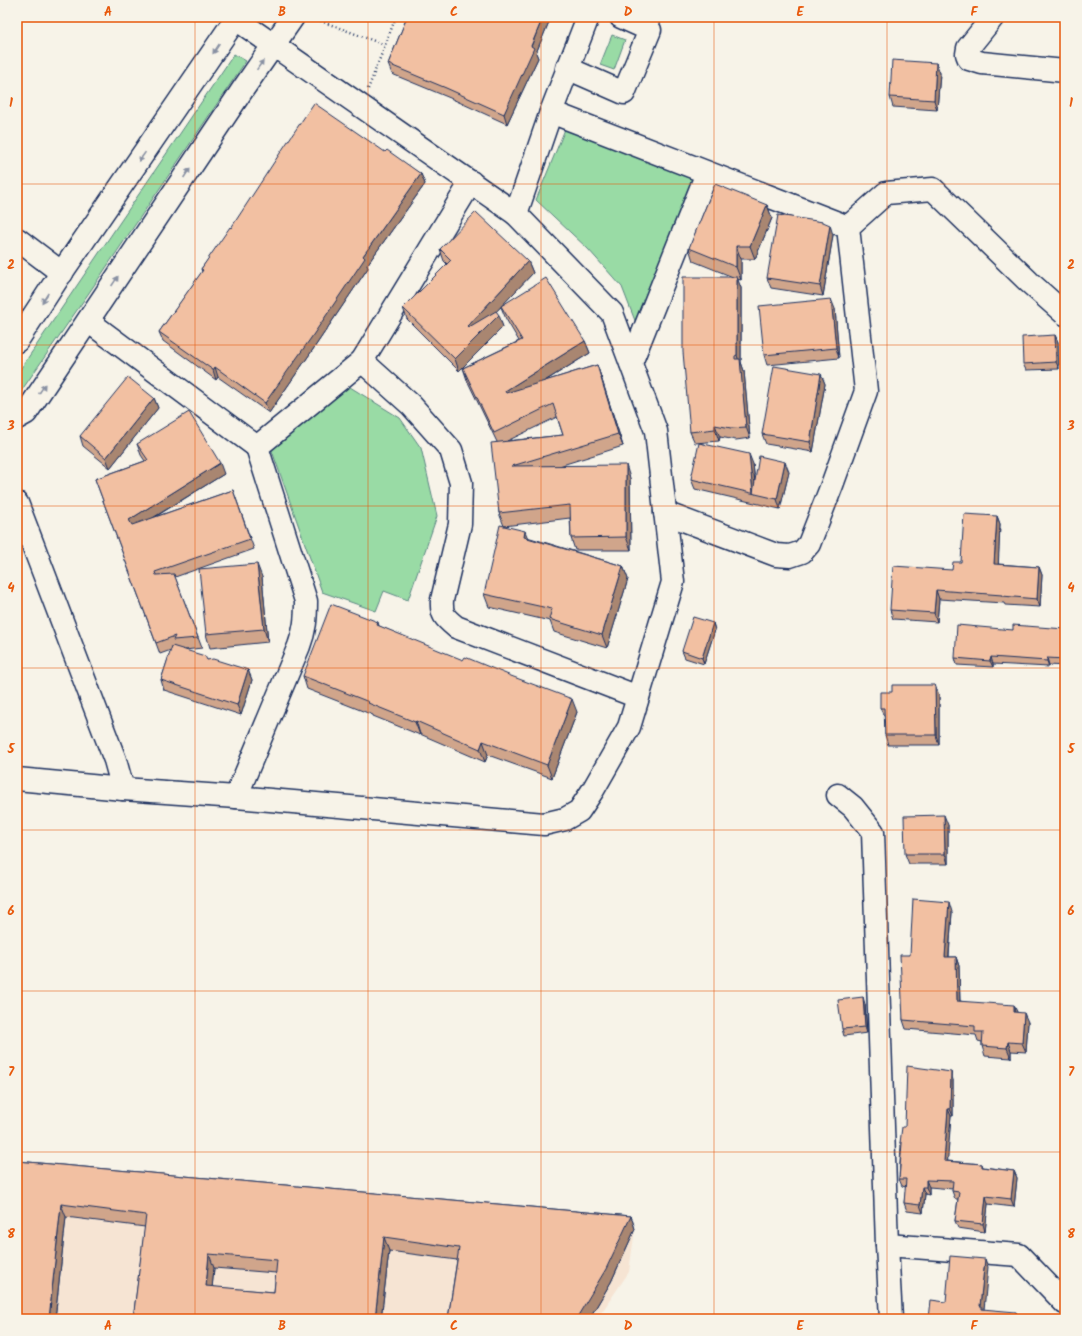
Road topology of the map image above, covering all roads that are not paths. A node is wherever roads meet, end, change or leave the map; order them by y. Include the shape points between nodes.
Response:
1 (588, 17) edge
2 (621, 17) edge
3 (993, 17) edge
4 (237, 18) edge
5 (303, 18) edge
6 (274, 45) junction
7 (567, 68) junction
8 (1065, 71) edge
9 (551, 112) junction
10 (707, 173) junction
11 (471, 182) junction
12 (516, 214) junction
13 (848, 227) junction
14 (17, 238) edge
15 (62, 273) junction
16 (1065, 314) edge
17 (88, 321) junction
18 (17, 341) edge
19 (362, 361) junction
20 (631, 363) junction
21 (17, 418) edge
22 (257, 447) junction
23 (17, 503) edge
24 (665, 513) junction
25 (638, 697) junction
26 (17, 779) edge
27 (123, 789) junction
28 (838, 795) dead end
29 (236, 797) junction
30 (887, 1245) junction
31 (1065, 1303) edge
32 (890, 1319) edge

1 - 7 street
2 - 7 street via 650,30 624,93
3 - 8 street via 968,48 969,60
4 - 6 street
4 -> 15 street
5 - 6 street
6 - 11 street
17 -> 6 street
7 - 9 street
9 - 10 street
9 - 12 street
10 - 13 street
10 - 20 street
11 - 12 street
11 - 19 street
12 - 20 street via 612,313
13 - 16 street via 886,193 933,189
13 - 24 street via 866,391 808,544 802,552 790,556 776,555
14 - 15 street
15 -> 18 street
21 -> 17 street via 26,413
17 - 22 street
19 - 22 street
19 - 25 street via 411,405 451,450 461,483 460,524 442,600 441,610 445,619 456,627
20 - 24 street via 656,431
22 - 29 street via 306,601 306,617 305,631
23 - 27 street via 115,760
24 - 25 street via 673,582
25 - 29 street via 629,727 593,790 578,811 566,819 544,824
26 - 27 street
27 - 29 street
28 - 30 street via 854,807 873,832
30 - 31 street via 1019,1255
30 - 32 street

